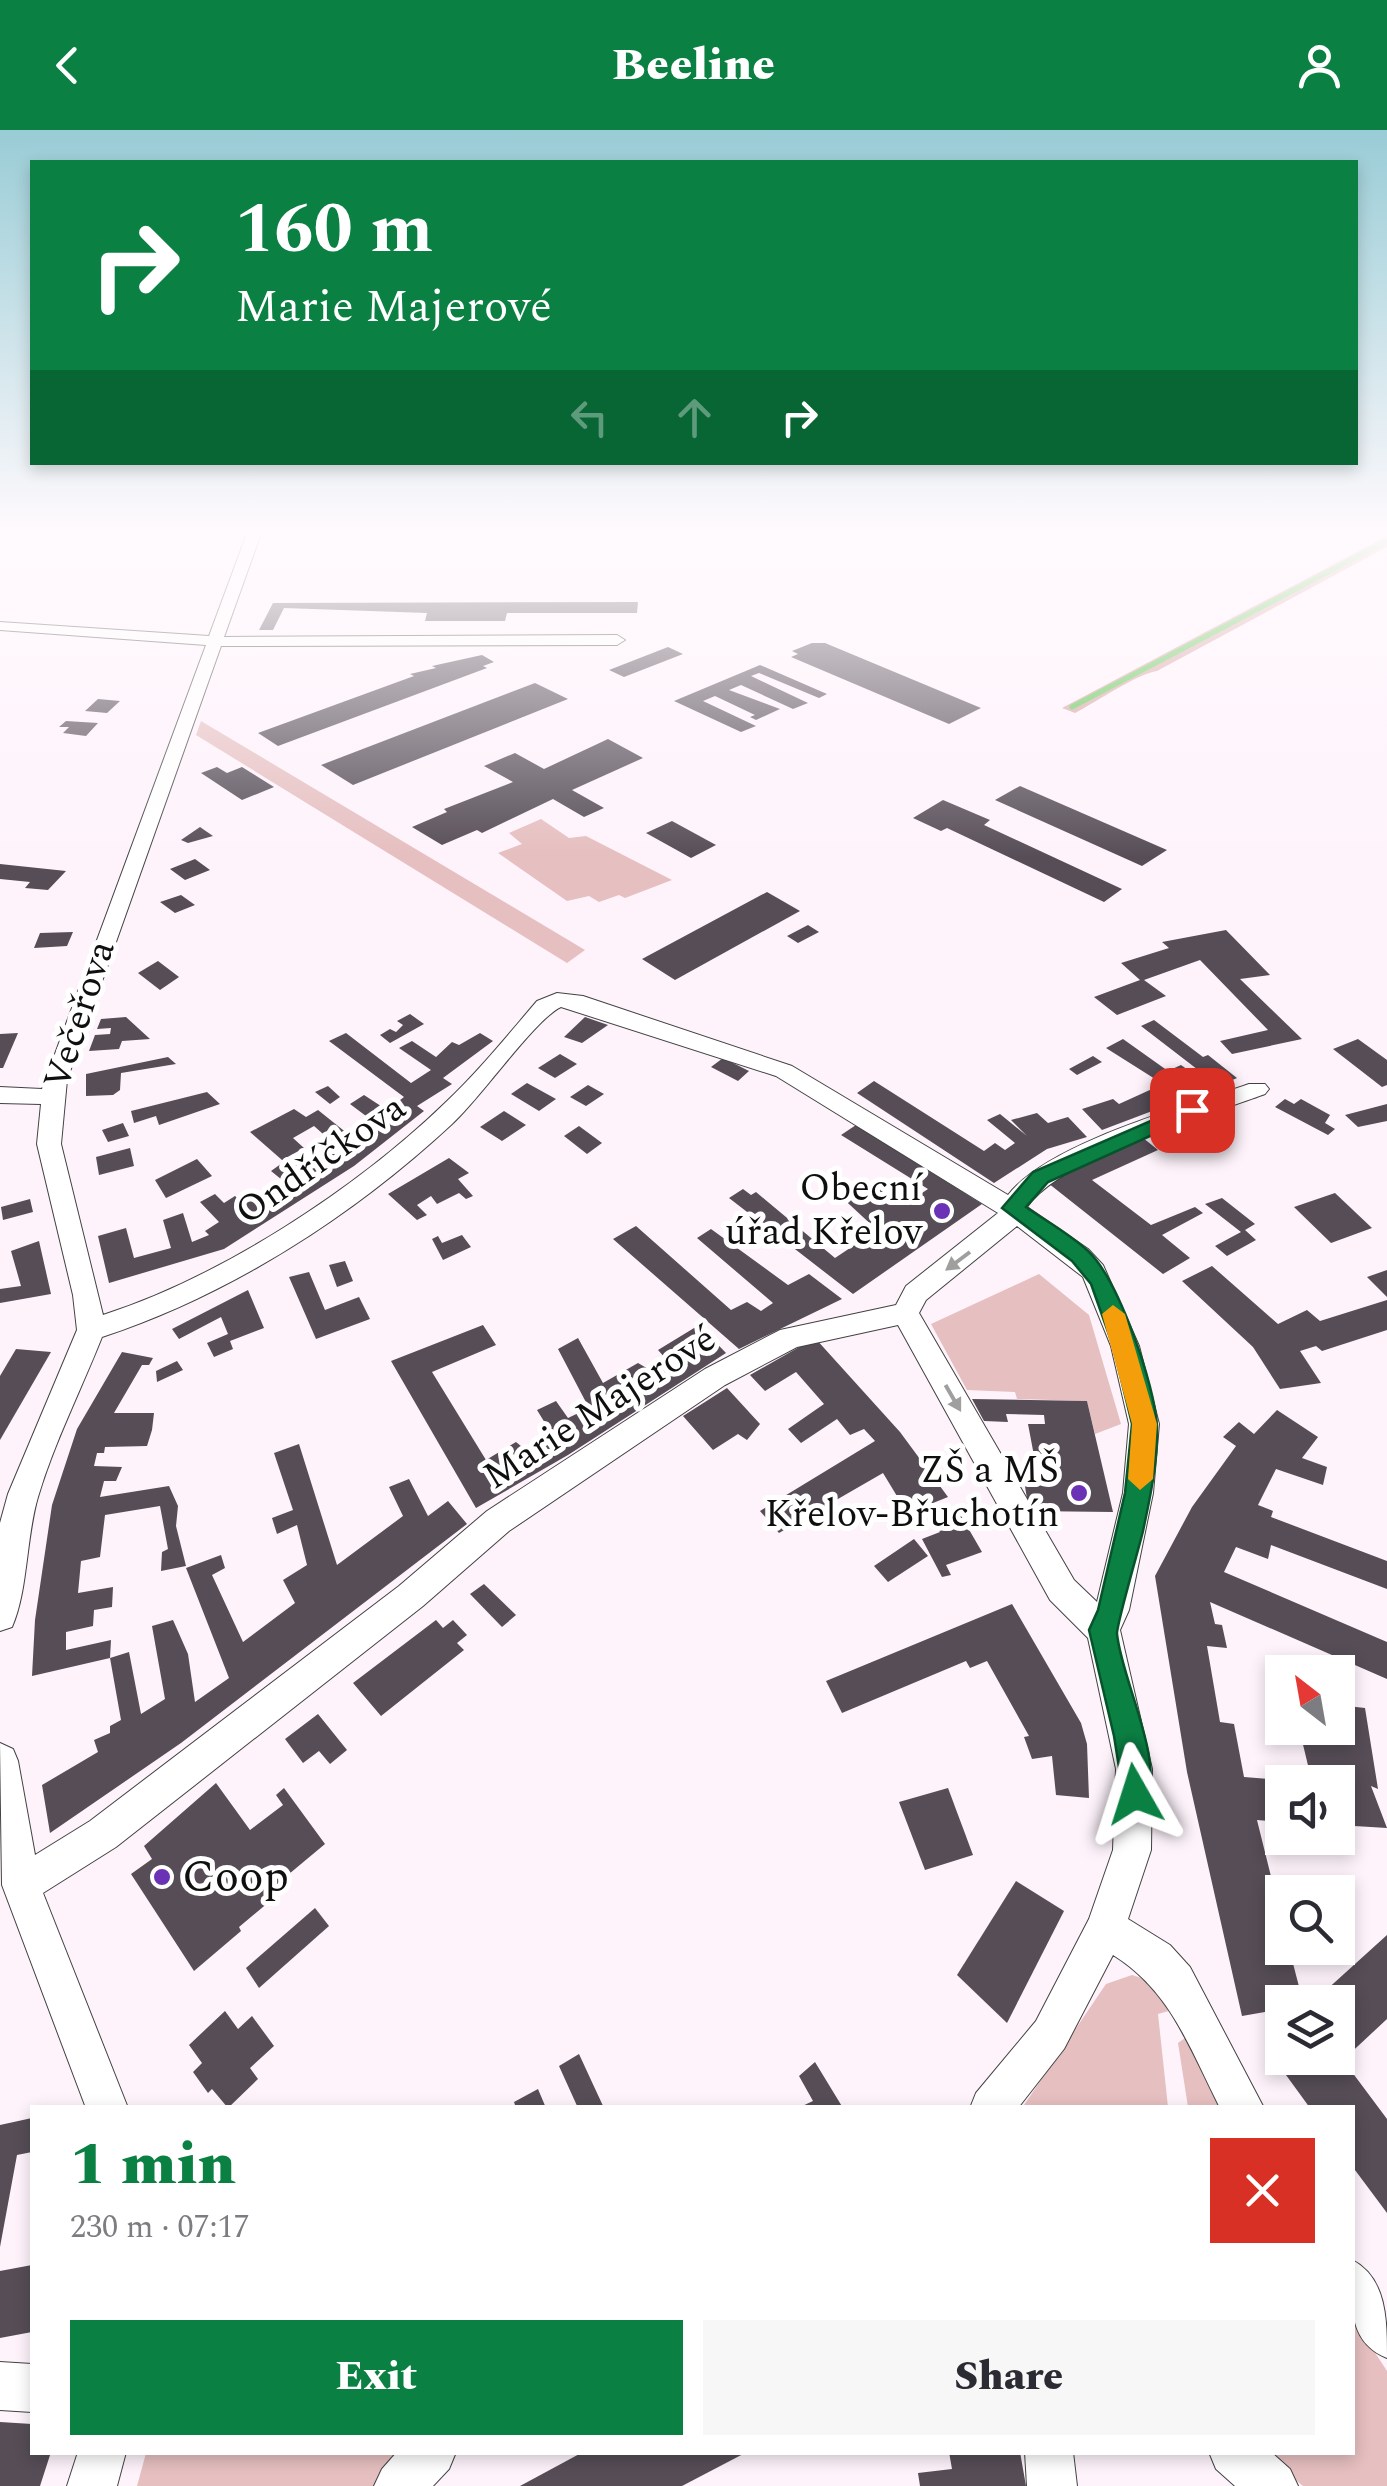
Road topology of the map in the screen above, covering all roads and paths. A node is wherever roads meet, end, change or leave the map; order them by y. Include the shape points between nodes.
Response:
1 (160, 638) edge
2 (216, 638) edge
3 (617, 640) dead end
4 (214, 642) junction
5 (1257, 1089) dead end
6 (0, 1095) edge
7 (51, 1097) junction
8 (1012, 1208) junction
9 (905, 1313) junction
10 (91, 1330) junction
11 (0, 1616) edge
12 (1102, 1630) junction
13 (0, 1761) edge
14 (21, 1885) junction
15 (1106, 1928) junction
16 (106, 2105) edge
17 (993, 2105) edge
18 (1241, 2105) edge
19 (1355, 2287) edge
20 (1387, 2335) edge
21 (0, 2386) edge
22 (30, 2388) edge
23 (101, 2455) edge
24 (429, 2455) edge
25 (1049, 2455) edge
26 (1237, 2455) edge
27 (92, 2486) edge
28 (399, 2486) edge
29 (1052, 2486) edge
30 (1273, 2486) edge

1 - 4 street
2 - 4 street, Večeřova
3 - 4 street
4 - 7 street, Večeřova
5 - 8 street via 1166,1119 1054,1169
6 - 7 street
7 - 10 street, Večeřova via 48,1144
8 -> 9 street via 999,1230 908,1300
8 - 10 street, Ondříčkova via 784,1072 557,1000 445,1118 360,1185 210,1278 132,1318
8 - 12 street via 1094,1272 1138,1393 1145,1448 1112,1610
9 -> 12 street via 1062,1590
9 - 14 street, Marie Majerové via 790,1338 716,1377 514,1509 103,1834
10 - 11 street via 23,1494
12 - 15 street via 1129,1736 1135,1794 1132,1850
13 - 14 street
14 - 16 street
15 - 17 street via 1050,2035
15 - 18 street via 1156,1959 1176,1981
19 - 20 street
21 - 22 street
23 - 27 street
24 - 28 street
25 - 29 street
26 - 30 street

